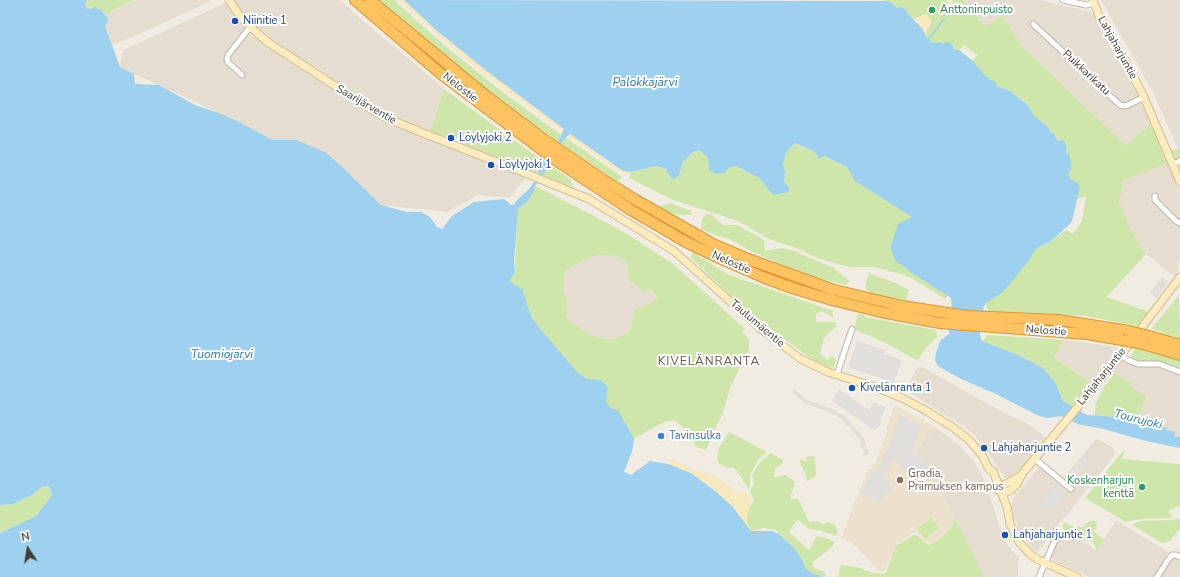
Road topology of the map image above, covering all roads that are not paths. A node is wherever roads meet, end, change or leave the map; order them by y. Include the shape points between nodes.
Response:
1 (229, 0) edge
2 (355, 0) edge
3 (370, 0) edge
4 (1063, 0) edge
5 (1093, 2) edge
6 (1032, 24) dead end
7 (250, 27) junction
8 (242, 76) dead end
9 (1144, 97) junction
10 (552, 149) junction
11 (1180, 161) edge
12 (1173, 164) junction
13 (528, 174) joint
14 (1180, 182) edge
15 (1155, 196) dead end
16 (1180, 223) edge
17 (1180, 277) edge
18 (941, 318) junction
19 (989, 323) junction
20 (852, 329) dead end
21 (1146, 340) junction
22 (1180, 345) edge
23 (1121, 355) junction
24 (1180, 355) edge
25 (1180, 372) edge
26 (837, 374) junction
27 (1035, 459) junction
28 (1071, 489) dead end
29 (1000, 490) junction
30 (1056, 531) dead end
31 (1178, 556) edge
32 (1045, 563) junction
33 (1039, 577) edge
34 (1077, 577) edge
35 (1157, 577) edge

1 - 7 main road, Saarijärventie
2 - 10 highway, Nelostie via 441,74
3 - 10 highway, Nelostie
4 - 5 street via 1086,5
5 - 9 main road, Lahjaharjuntie
6 - 9 street, Puikkarikatu via 1120,105 1128,105
7 - 8 street via 227,59
7 - 13 main road, Saarijärventie via 298,63 384,117
9 - 12 main road, Lahjaharjuntie
10 - 18 highway, Nelostie via 662,216 748,260 834,290
10 - 18 highway, Nelostie via 554,159 631,210 719,258 792,288 863,309
11 - 12 street
12 - 14 main road, Lahjaharjuntie
13 - 26 main road, Taulumäentie via 589,199 674,251 779,343 801,359
15 - 16 street via 1176,222
17 - 23 main road, Lahjaharjuntie
18 - 19 highway, Nelostie
19 - 21 highway, Nelostie, bridge via 1122,340
19 - 21 highway, Nelostie, bridge via 1059,320 1129,331
20 - 26 street
21 - 22 highway, Nelostie
21 - 24 highway, Nelostie
23 - 25 street via 1134,363 1159,364
23 - 27 main road, Lahjaharjuntie
26 - 29 main road, Taulumäentie via 891,394 925,410 954,428 982,455
27 - 28 street
27 - 29 main road, Lahjaharjuntie via 1022,474 1018,484 1011,490
29 - 32 main road, Taulumäentie via 1010,524 1019,542 1031,555
30 - 32 street via 1056,538
31 - 35 street via 1172,555
32 - 33 street
32 - 34 main road, Taulumäentie

